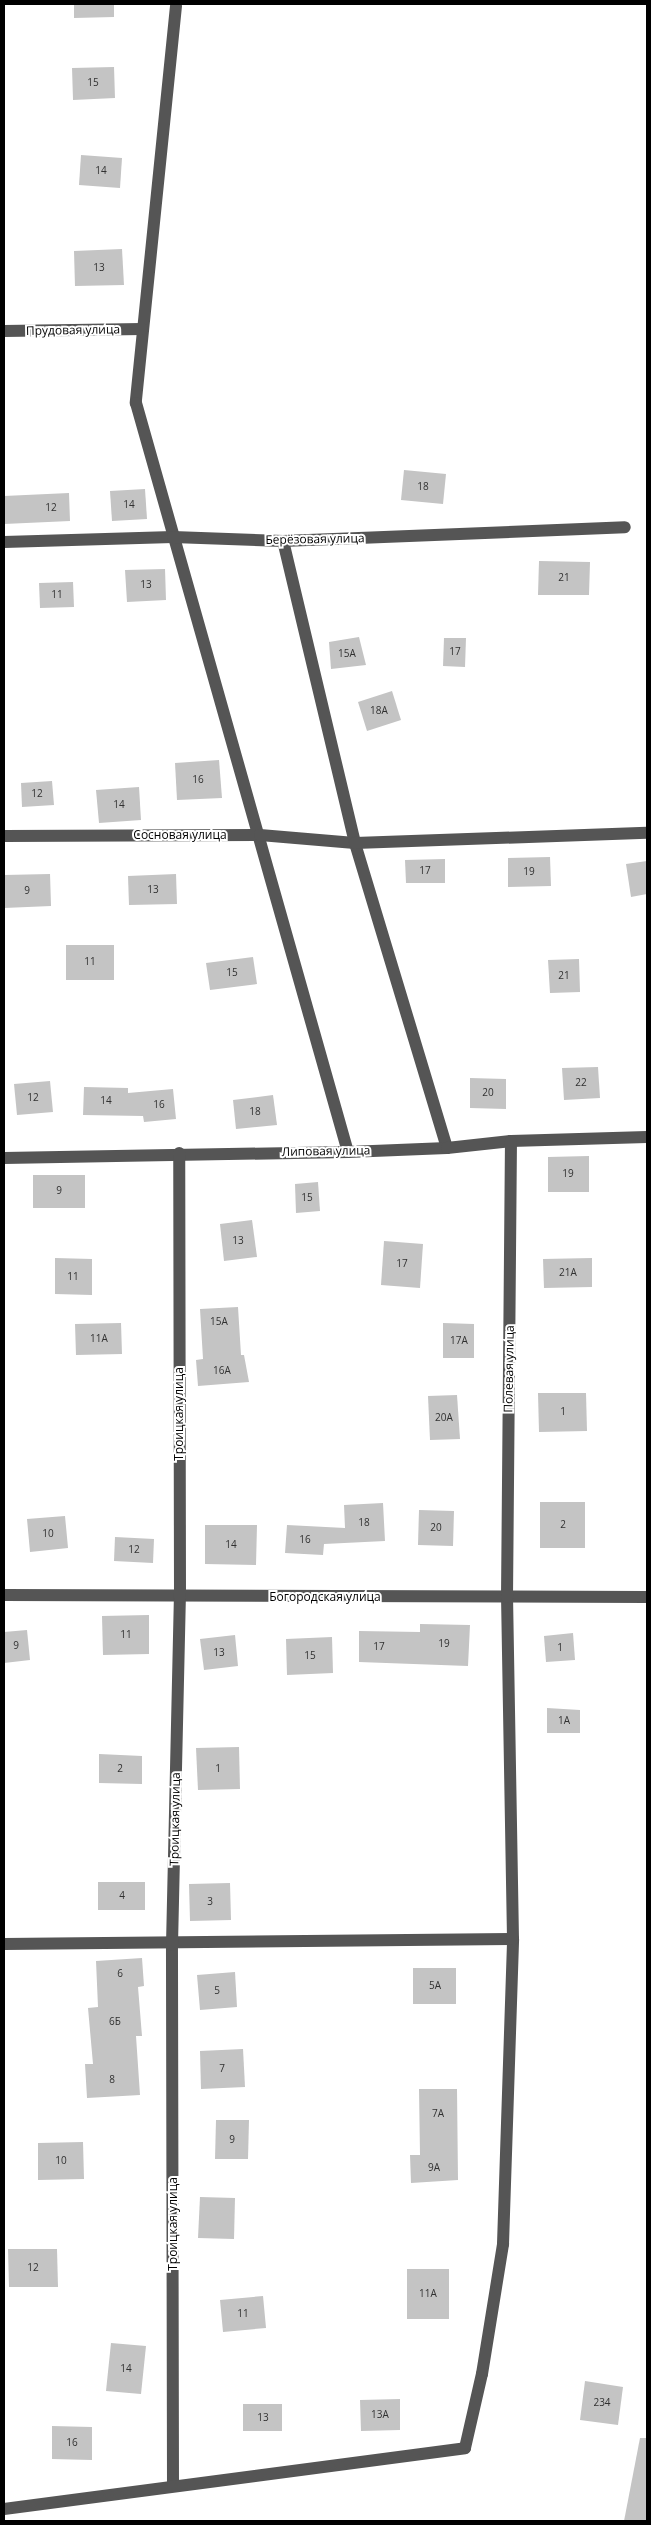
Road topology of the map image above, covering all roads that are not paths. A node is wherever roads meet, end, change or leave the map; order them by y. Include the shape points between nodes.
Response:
1 (176, 6) dead end
2 (142, 329) junction
3 (4, 331) edge
4 (625, 528) dead end
5 (173, 538) junction
6 (283, 541) junction
7 (4, 542) edge
8 (647, 833) edge
9 (260, 835) junction
10 (4, 836) edge
11 (355, 843) junction
12 (647, 1137) edge
13 (511, 1140) junction
14 (447, 1148) junction
15 (179, 1152) junction
16 (348, 1152) junction
17 (4, 1158) edge
18 (4, 1595) edge
19 (647, 1596) edge
20 (180, 1597) junction
21 (507, 1597) junction
22 (513, 1939) junction
23 (4, 1944) edge
24 (172, 1945) junction
25 (173, 2485) junction
26 (4, 2508) edge

1 - 2 street
2 - 3 street, Прудовая улица
2 - 5 street via 136,403
4 - 6 street, Берёзовая улица
5 - 6 street, Берёзовая улица
5 - 7 street, Берёзовая улица
5 - 9 street
6 - 11 street
8 - 11 street, Сосновая улица
9 - 10 street, Сосновая улица
9 - 11 street, Сосновая улица
9 - 16 street
11 - 14 street
12 - 13 street, Липовая улица
13 - 14 street, Липовая улица
13 - 21 street, Полевая улица
14 - 16 street, Липовая улица
15 - 16 street, Липовая улица
15 - 17 street, Липовая улица
15 - 20 street, Троицкая улица
18 - 20 street, Богородская улица
19 - 21 street, Богородская улица
20 - 21 street, Богородская улица
20 - 24 street, Троицкая улица
21 - 22 street
22 - 24 street
22 - 25 street via 503,2244 482,2374 465,2448
23 - 24 street
24 - 25 street, Троицкая улица
25 - 26 street

